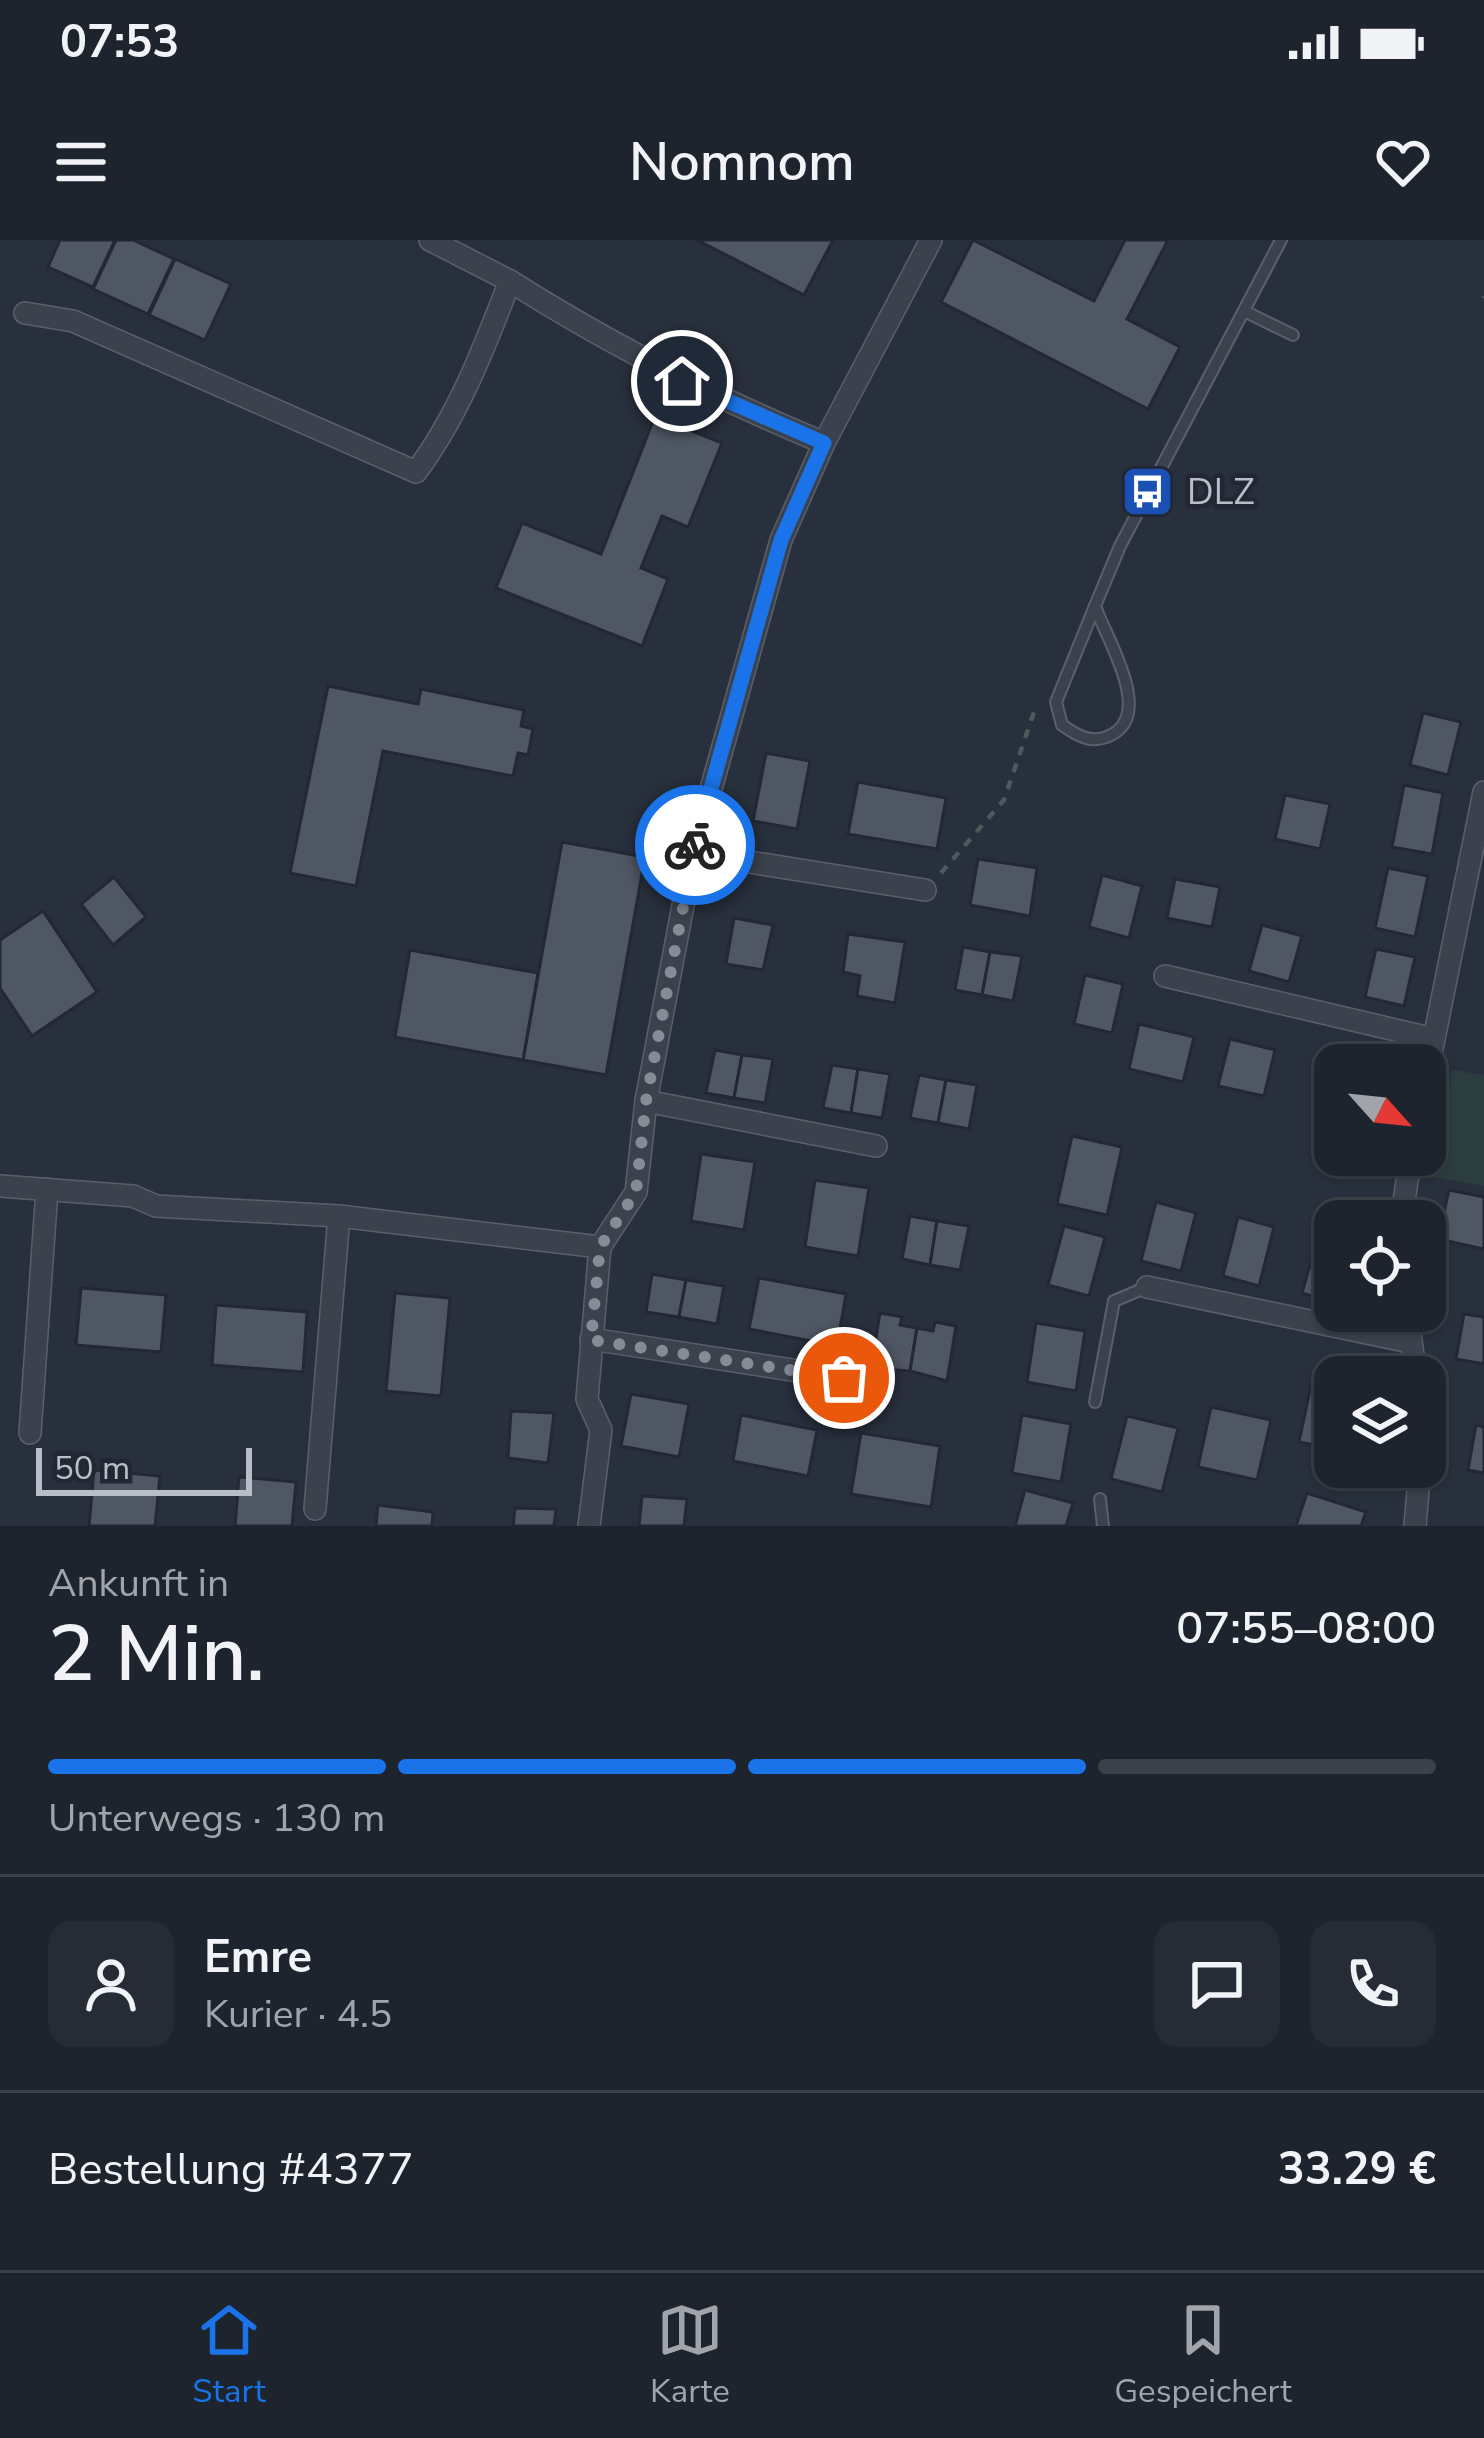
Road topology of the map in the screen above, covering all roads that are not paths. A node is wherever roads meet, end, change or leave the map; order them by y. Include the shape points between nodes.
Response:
1 (430, 240) edge
2 (931, 240) edge
3 (1281, 240) edge
4 (510, 281) junction
5 (1244, 311) junction
6 (25, 313) dead end
7 (1293, 335) dead end
8 (824, 443) junction
9 (1095, 606) junction
10 (1484, 792) edge
11 (693, 853) junction
12 (926, 890) road end
13 (1166, 976) dead end
14 (1434, 1039) junction
15 (1433, 1044) edge
16 (646, 1101) junction
17 (876, 1146) dead end
18 (0, 1186) edge
19 (47, 1189) junction
20 (339, 1216) junction
21 (600, 1247) junction
22 (1147, 1287) joint
23 (1409, 1332) edge
24 (591, 1340) junction
25 (1410, 1342) junction
26 (1412, 1356) edge
27 (844, 1378) dead end
28 (1095, 1402) dead end
29 (31, 1433) dead end
30 (1418, 1488) edge
31 (1100, 1499) dead end
32 (315, 1509) dead end
33 (589, 1526) edge
34 (1103, 1526) edge
35 (1415, 1526) edge

1 - 4 street
2 - 8 street
3 - 5 lane
4 - 6 street via 448,425 416,472 73,321
4 - 8 street via 696,388
5 - 7 lane
5 - 9 lane
8 - 11 street via 781,540
9 - 9 lane via 1131,709 1122,729 1101,741 1062,725 1056,702
10 - 14 street
11 - 12 street
11 - 16 street
13 - 14 street
14 - 15 street
16 - 17 street
16 - 21 street via 636,1192
18 - 19 street
19 - 20 street via 133,1196 156,1206
19 - 29 street
20 - 21 street
20 - 32 street
21 - 24 street
22 - 25 street
22 - 28 lane via 1114,1301
23 - 25 street
24 - 27 street
24 - 33 street via 587,1399 601,1430
25 - 26 street
30 - 35 street
31 - 34 lane

